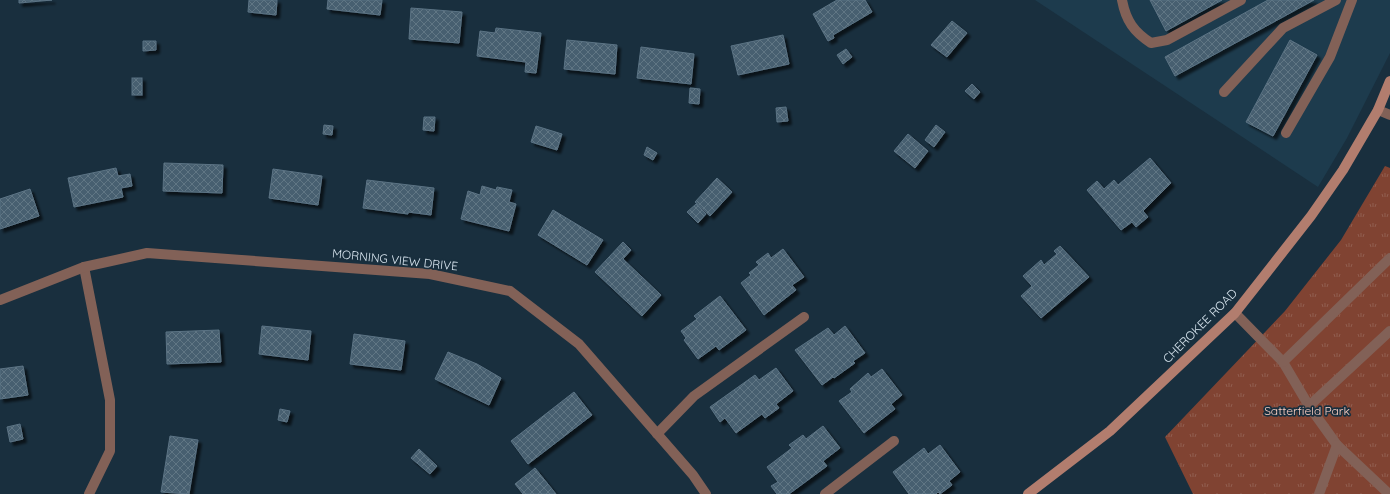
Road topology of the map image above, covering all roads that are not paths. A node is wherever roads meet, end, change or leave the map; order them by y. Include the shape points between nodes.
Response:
1 (1122, 0) edge
2 (1241, 0) edge
3 (1336, 0) edge
4 (1352, 0) edge
5 (1390, 81) edge
6 (1224, 92) dead end
7 (1378, 110) junction
8 (1390, 115) edge
9 (1286, 133) dead end
10 (1390, 258) edge
11 (84, 267) junction
12 (0, 300) edge
13 (1235, 313) junction
14 (804, 317) dead end
15 (1390, 331) edge
16 (1283, 362) junction
17 (1309, 406) junction
18 (657, 434) junction
19 (894, 441) dead end
20 (1337, 444) junction
21 (90, 494) edge
22 (706, 494) edge
23 (825, 494) edge
24 (1028, 494) edge
25 (1318, 494) edge
26 (1389, 494) edge

1 - 2 street via 1125,12 1137,34 1152,43 1167,40
3 - 6 street via 1282,28
4 - 9 street via 1330,57
5 - 7 main road, CHEROKEE ROAD
7 - 8 street
7 - 13 main road, CHEROKEE ROAD via 1343,170 1311,216
10 - 16 street
11 - 12 street, MORNING VIEW DRIVE
11 - 18 street, MORNING VIEW DRIVE via 147,253 430,274 510,291 579,344
11 - 21 street via 110,400 110,451
13 - 16 street
13 - 24 main road, CHEROKEE ROAD via 1110,431
14 - 18 street via 694,396
15 - 17 street
16 - 17 street
17 - 20 street
18 - 22 street, MORNING VIEW DRIVE
19 - 23 street
20 - 25 street
20 - 26 street

